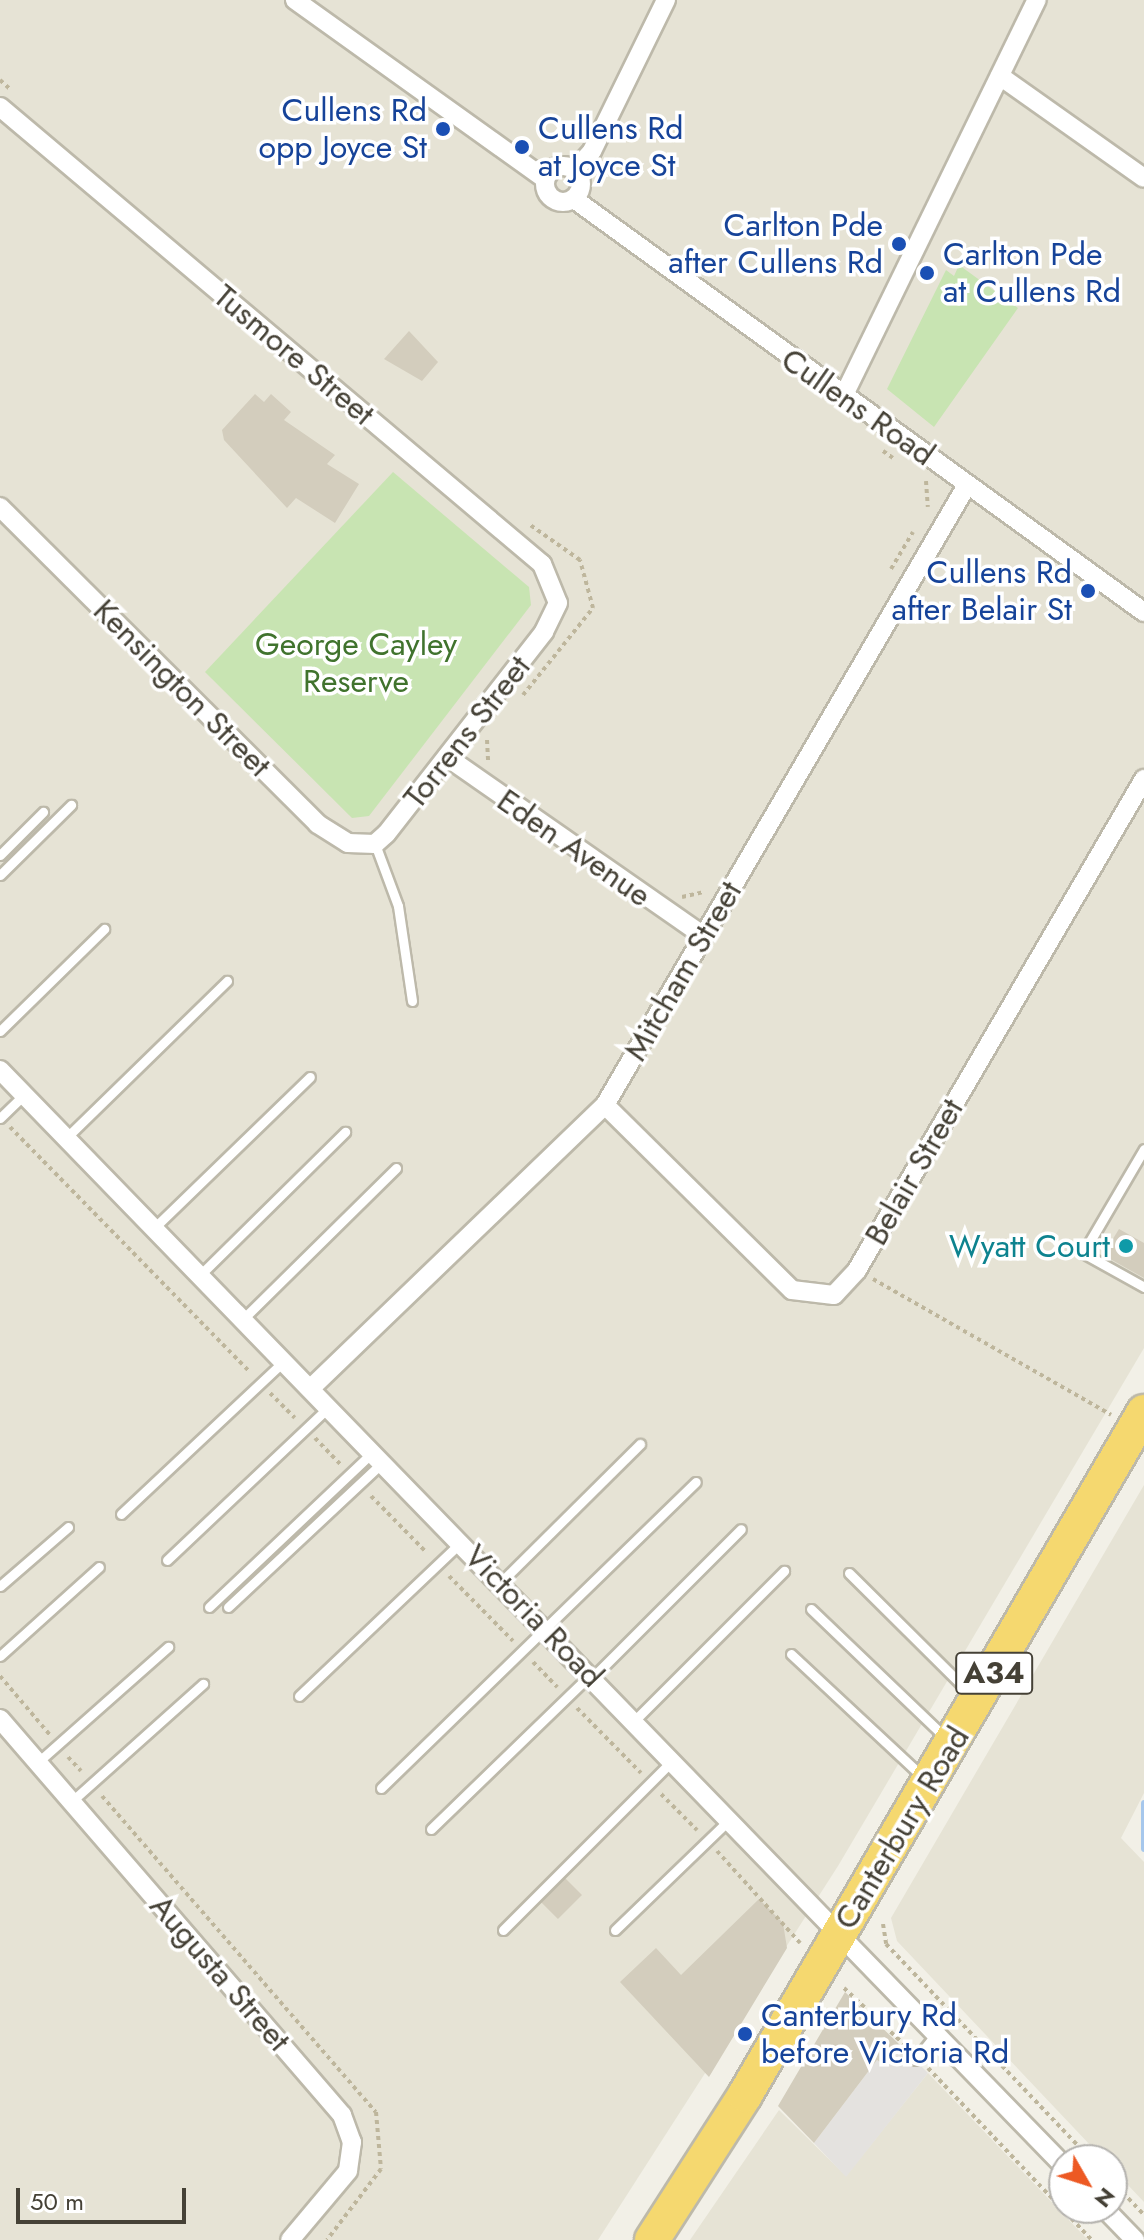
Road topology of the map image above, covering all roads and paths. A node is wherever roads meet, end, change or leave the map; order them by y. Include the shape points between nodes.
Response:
1 (295, 0) edge
2 (666, 0) edge
3 (1037, 0) edge
4 (1000, 76) junction
5 (0, 107) edge
6 (575, 170) junction
7 (1144, 178) edge
8 (545, 179) junction
9 (574, 199) junction
10 (843, 397) junction
11 (967, 485) junction
12 (0, 507) edge
13 (1144, 612) edge
14 (554, 618) joint
15 (447, 757) junction
16 (1144, 779) edge
17 (71, 805) dead end
18 (43, 812) dead end
19 (375, 844) junction
20 (0, 855) edge
21 (0, 875) edge
22 (104, 929) dead end
23 (704, 936) junction
24 (227, 981) dead end
25 (412, 1001) dead end
26 (0, 1031) edge
27 (0, 1070) edge
28 (310, 1077) dead end
29 (24, 1095) junction
30 (605, 1105) junction
31 (0, 1117) edge
32 (345, 1132) dead end
33 (66, 1138) junction
34 (1144, 1149) edge
35 (396, 1168) dead end
36 (154, 1228) junction
37 (857, 1270) junction
38 (200, 1275) junction
39 (1144, 1287) edge
40 (243, 1319) junction
41 (284, 1361) junction
42 (261, 1383) junction
43 (311, 1388) junction
44 (329, 1407) junction
45 (1127, 1414) edge
46 (305, 1428) junction
47 (640, 1444) dead end
48 (378, 1457) junction
49 (350, 1474) junction
50 (696, 1482) dead end
51 (359, 1484) junction
52 (121, 1514) dead end
53 (68, 1527) dead end
54 (741, 1529) dead end
55 (461, 1542) junction
56 (167, 1560) dead end
57 (438, 1564) junction
58 (99, 1567) dead end
59 (784, 1571) dead end
60 (849, 1573) dead end
61 (501, 1582) junction
62 (0, 1586) edge
63 (209, 1607) dead end
64 (228, 1607) dead end
65 (811, 1609) dead end
66 (547, 1630) junction
67 (168, 1647) dead end
68 (523, 1652) junction
69 (791, 1654) dead end
70 (0, 1656) edge
71 (592, 1676) junction
72 (203, 1684) dead end
73 (299, 1696) dead end
74 (567, 1697) junction
75 (978, 1701) junction
76 (0, 1719) edge
77 (635, 1720) junction
78 (952, 1745) junction
79 (673, 1760) junction
80 (38, 1762) junction
81 (650, 1782) junction
82 (929, 1784) junction
83 (381, 1788) dead end
84 (72, 1801) junction
85 (731, 1818) junction
86 (431, 1829) dead end
87 (708, 1841) junction
88 (883, 1924) dead end
89 (503, 1930) dead end
90 (615, 1930) dead end
91 (840, 1931) junction
92 (800, 1943) dead end
93 (844, 1988) dead end
94 (937, 2033) junction
95 (916, 2059) junction
96 (1077, 2144) edge
97 (1048, 2149) edge
98 (1128, 2198) edge
99 (1144, 2215) edge
100 (1120, 2224) edge
101 (290, 2240) edge
102 (652, 2240) edge
103 (1092, 2240) edge
104 (1135, 2240) edge

1 - 8 street
2 - 6 street via 592,151
3 - 4 street
4 - 7 street
4 - 10 street
5 - 14 street, Tusmore Street via 542,564 557,588
6 - 8 street via 555,167
6 - 9 street via 581,185
8 - 9 street via 555,201
9 - 10 street, Cullens Road
10 - 11 street, Cullens Road
11 - 13 street, Cullens Road
11 - 23 street, Mitcham Street
12 - 19 street, Kensington Street via 318,824 348,843
14 - 15 street, Torrens Street
15 - 19 street, Torrens Street
15 - 23 street, Eden Avenue
16 - 37 street, Belair Street
17 - 21 lane
18 - 20 lane
19 - 25 lane via 398,906
22 - 26 lane
23 - 30 street, Mitcham Street
24 - 33 lane
27 - 29 street, Victoria Road
28 - 36 lane
29 - 31 lane
29 - 33 street, Victoria Road
30 - 37 street, Belair Street via 792,1290 834,1295
30 - 43 street, Mitcham Street
31 - 42 path
32 - 38 lane
33 - 36 street, Victoria Road
34 - 39 lane via 1083,1253
35 - 40 lane
36 - 38 street, Victoria Road
37 - 45 path
38 - 40 street, Victoria Road
40 - 41 street, Victoria Road
41 - 42 lane
41 - 43 street, Victoria Road
42 - 46 path
42 - 52 lane
43 - 44 street, Victoria Road
44 - 46 lane
44 - 48 street, Victoria Road
45 - 75 highway, Canterbury Road / A34
46 - 49 path
46 - 56 lane
47 - 61 lane
48 - 49 lane
48 - 51 lane
48 - 55 street, Victoria Road
49 - 63 lane
50 - 66 lane
51 - 57 path
51 - 64 lane
53 - 62 lane
54 - 71 lane
55 - 57 lane
55 - 61 street, Victoria Road
57 - 68 path
57 - 73 lane
58 - 70 lane
59 - 77 lane
60 - 75 lane
61 - 66 street, Victoria Road
65 - 78 lane
66 - 68 lane
66 - 71 street, Victoria Road
67 - 80 lane
68 - 74 path
68 - 83 lane
69 - 82 lane
71 - 74 lane
71 - 77 street, Victoria Road
72 - 84 lane
74 - 81 path
74 - 86 lane
75 - 78 highway, Canterbury Road / A34
76 - 80 street, Augusta Street
77 - 79 street, Victoria Road
78 - 82 highway, Canterbury Road / A34
79 - 81 lane
79 - 85 street, Victoria Road
80 - 84 street, Augusta Street
81 - 87 path
81 - 89 lane
82 - 91 highway, Canterbury Road / A34
84 - 101 street, Augusta Street via 349,2127 348,2171
85 - 87 lane
85 - 91 street, Victoria Road
87 - 90 lane
87 - 92 path
88 - 96 path via 886,1944
91 - 94 street, Victoria Road
91 - 102 highway, Canterbury Road / A34
93 - 95 path
94 - 95 lane
94 - 97 street, Victoria Road
95 - 103 path
98 - 99 path
100 - 104 street

